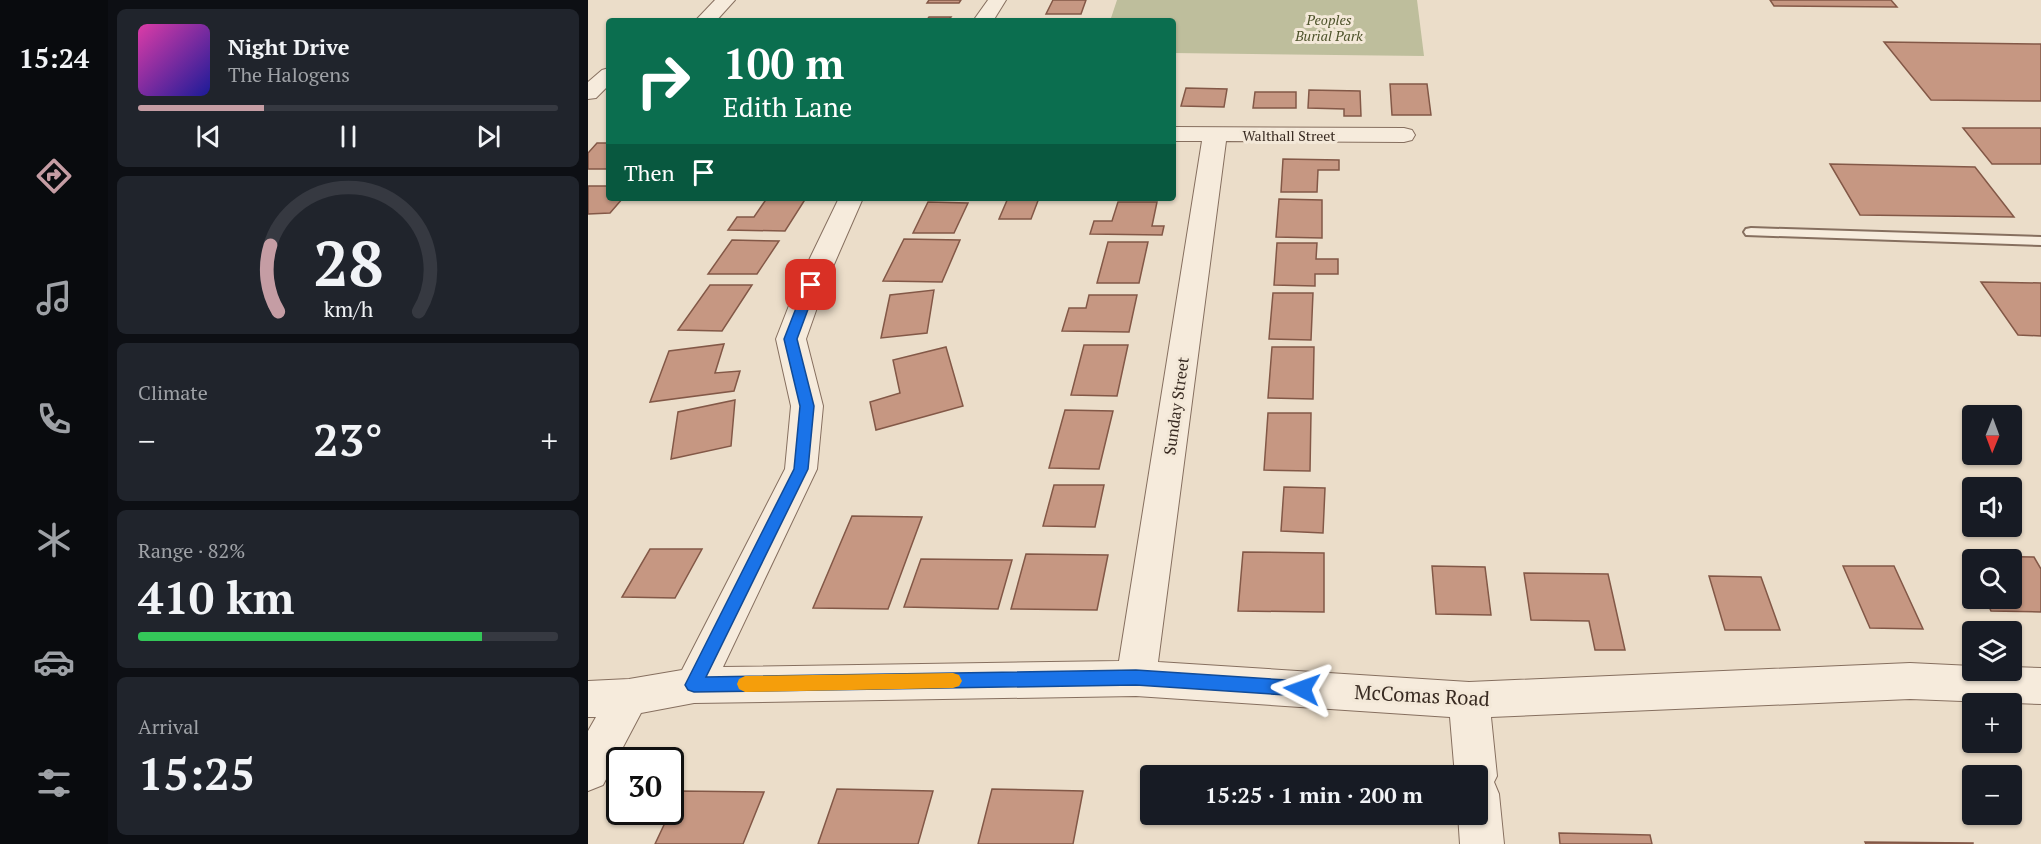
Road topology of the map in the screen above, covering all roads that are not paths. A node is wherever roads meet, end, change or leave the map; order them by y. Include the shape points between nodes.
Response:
1 (726, 0) edge
2 (997, 0) edge
3 (708, 18) edge
4 (985, 18) edge
5 (606, 77) edge
6 (588, 93) edge
7 (1176, 134) edge
8 (1215, 134) junction
9 (1404, 135) dead end
10 (850, 201) edge
11 (1751, 232) dead end
12 (2041, 241) edge
13 (1136, 678) junction
14 (694, 685) junction
15 (2041, 686) edge
16 (629, 697) junction
17 (588, 699) edge
18 (1468, 700) junction
19 (1475, 765) edge
20 (588, 771) edge
21 (1480, 825) edge
22 (1482, 844) edge

1 - 3 street
2 - 4 street
5 - 6 street
7 - 8 street, Walthall Street
8 - 9 street, Walthall Street
8 - 13 street, Sunday Street
10 - 14 street via 791,339 807,406 801,469
11 - 12 lane
13 - 14 street, McComas Road
13 - 18 street, McComas Road
14 - 16 street, McComas Road
15 - 18 street, McComas Road via 1910,681
16 - 17 street, McComas Road
16 - 20 street
18 - 19 street
21 - 22 street

